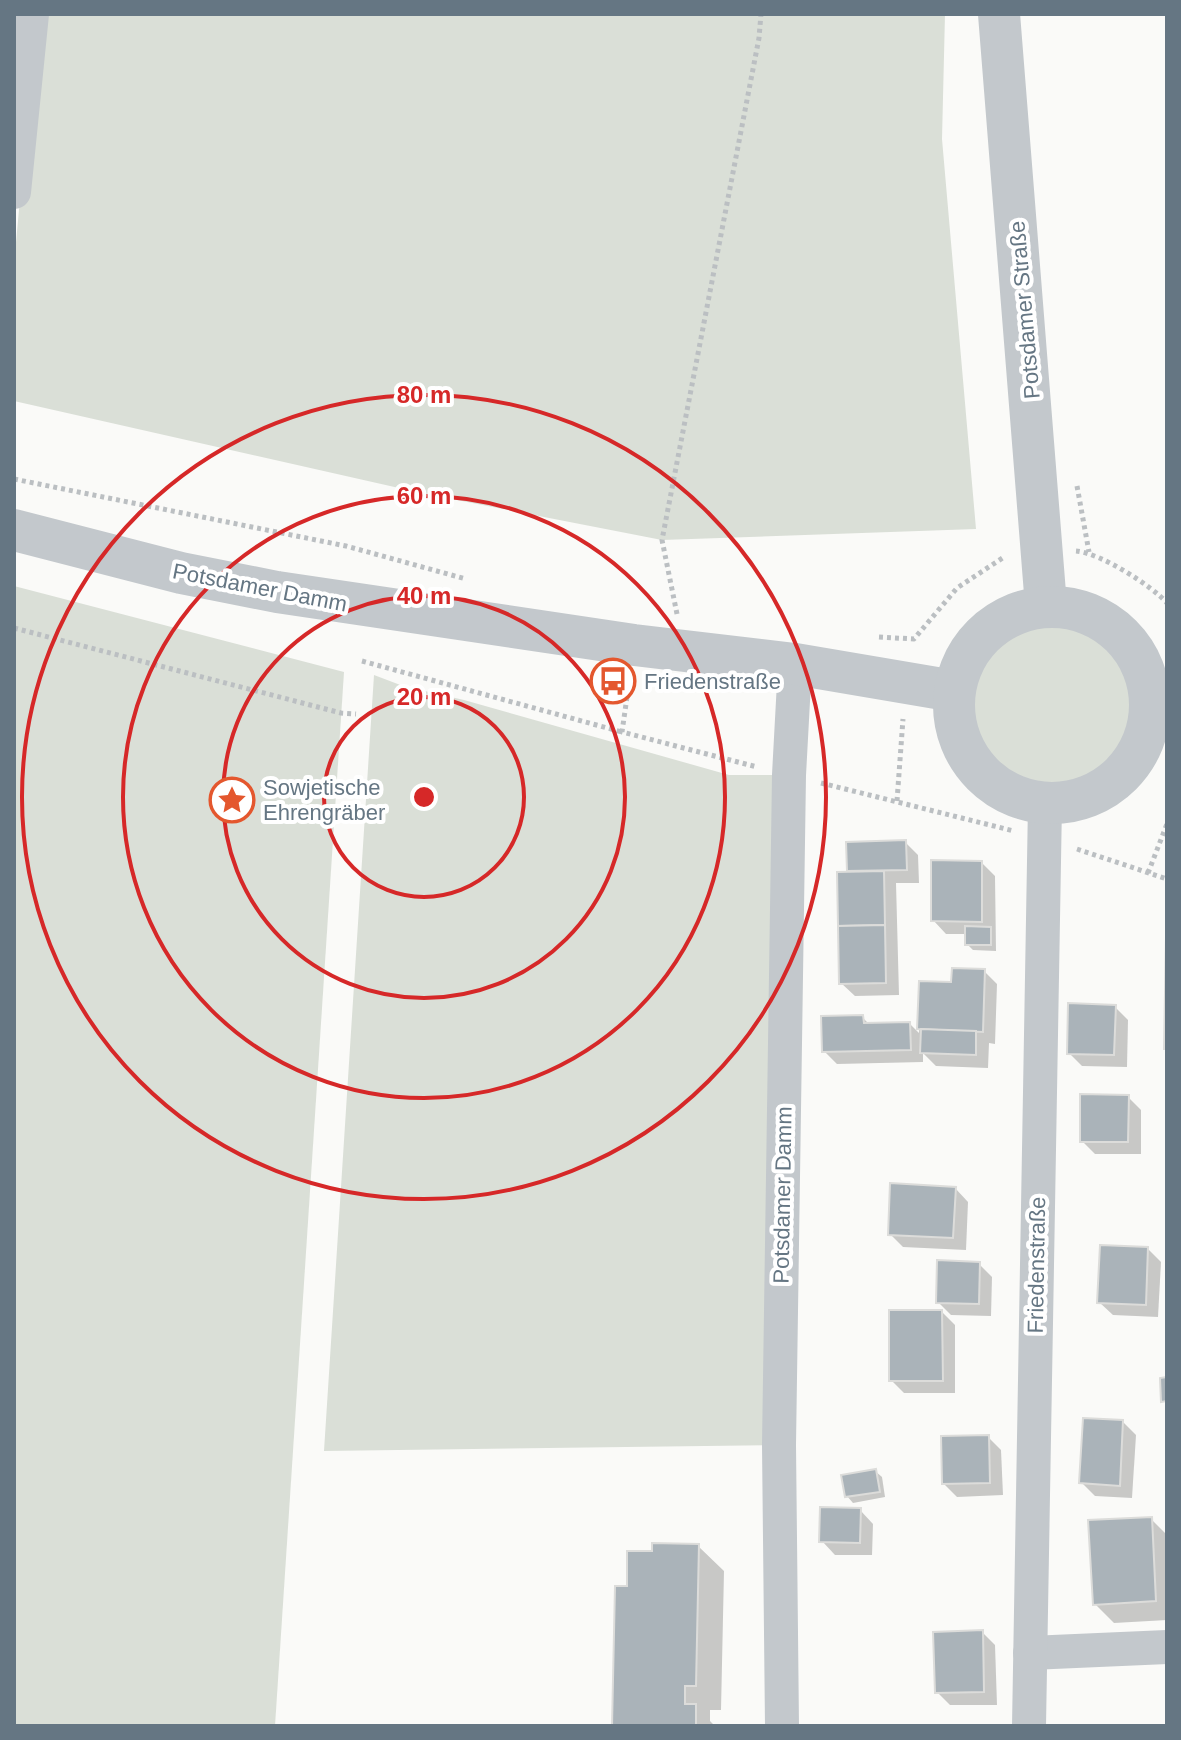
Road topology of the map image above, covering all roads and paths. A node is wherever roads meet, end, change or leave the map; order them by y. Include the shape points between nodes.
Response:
1 (32, 14) edge
2 (761, 14) edge
3 (999, 14) edge
4 (14, 192) edge
5 (14, 479) edge
6 (14, 530) edge
7 (1043, 548) junction
8 (467, 579) dead end
9 (1167, 603) edge
10 (1046, 606) junction
11 (663, 616) dead end
12 (14, 628) edge
13 (872, 637) dead end
14 (362, 661) dead end
15 (795, 664) junction
16 (954, 691) junction
17 (627, 697) dead end
18 (356, 714) dead end
19 (622, 732) junction
20 (1156, 740) edge
21 (789, 775) junction
22 (897, 801) dead end
23 (1045, 804) junction
24 (1167, 824) edge
25 (1148, 873) dead end
26 (1167, 1647) edge
27 (1030, 1653) junction
28 (782, 1726) edge
29 (1029, 1726) edge

1 - 4 street
2 - 11 path via 662,540 678,619
3 - 7 street, Potsdamer Straße
5 - 8 path via 346,546
6 - 15 street, Potsdamer Damm via 292,595
7 - 9 path via 1089,552
7 - 10 street, Potsdamer Straße
7 - 13 path via 1009,554 957,588 914,639
10 - 16 street via 995,623 961,665
10 - 20 street via 1077,609 1097,618 1130,645 1145,673
12 - 18 path
14 - 19 path
15 - 16 street, Potsdamer Damm
15 - 21 street, Potsdamer Damm
16 - 23 street via 954,724 966,754 986,779 1014,796
17 - 19 path
19 - 21 path
20 - 23 street via 1107,787 1077,800
21 - 22 path
21 - 28 street, Potsdamer Damm via 779,1445
23 - 27 street, Friedenstraße
24 - 25 path
26 - 27 street
27 - 29 street, Friedenstraße

